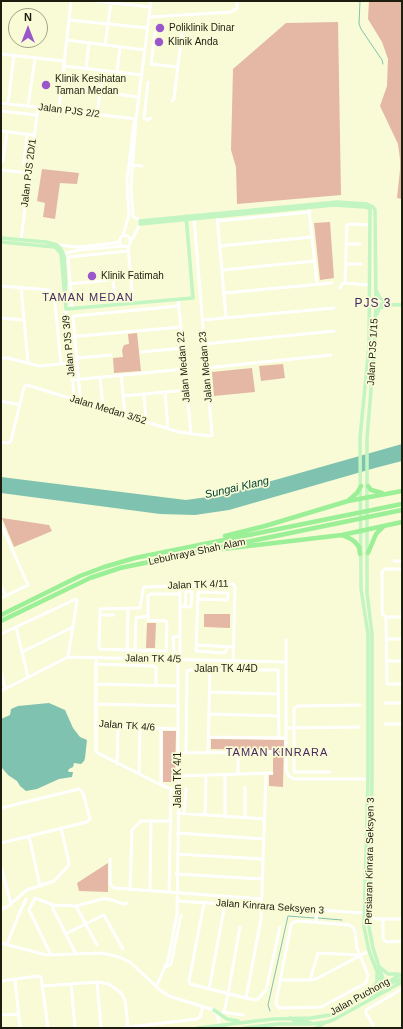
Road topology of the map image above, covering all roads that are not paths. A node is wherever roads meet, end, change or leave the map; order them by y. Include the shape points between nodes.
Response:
1 (71, 1) edge
2 (96, 1) edge
3 (151, 1) edge
4 (237, 1) edge
5 (111, 3) junction
6 (150, 7) junction
7 (149, 17) junction
8 (69, 20) junction
9 (108, 24) junction
10 (183, 24) dead end
11 (156, 26) dead end
12 (148, 28) junction
13 (67, 40) junction
14 (89, 43) junction
15 (105, 45) junction
16 (120, 47) junction
17 (145, 50) junction
18 (1, 54) edge
19 (14, 55) junction
20 (35, 58) junction
21 (64, 61) junction
22 (64, 66) junction
23 (178, 67) junction
24 (86, 69) junction
25 (103, 71) junction
26 (117, 72) junction
27 (142, 75) junction
28 (148, 82) dead end
29 (62, 87) junction
30 (100, 92) junction
31 (139, 97) junction
32 (173, 100) dead end
33 (1, 103) edge
34 (8, 104) junction
35 (28, 106) junction
36 (38, 107) junction
37 (59, 109) junction
38 (1, 111) edge
39 (97, 114) junction
40 (37, 115) junction
41 (151, 118) dead end
42 (136, 119) junction
43 (1, 131) edge
44 (7, 132) junction
45 (27, 135) junction
46 (34, 135) junction
47 (3, 161) dead end
48 (24, 164) dead end
49 (131, 164) junction
50 (142, 166) dead end
51 (1, 170) edge
52 (29, 173) junction
53 (362, 206) junction
54 (309, 208) junction
55 (372, 208) junction
56 (217, 217) junction
57 (186, 218) junction
58 (194, 219) junction
59 (140, 223) junction
60 (369, 224) junction
61 (123, 235) junction
62 (312, 237) junction
63 (1, 238) edge
64 (21, 240) junction
65 (130, 240) junction
66 (120, 241) junction
67 (1, 242) edge
68 (346, 244) junction
69 (360, 244) dead end
70 (124, 246) junction
71 (128, 246) junction
72 (220, 246) junction
73 (59, 249) junction
74 (128, 251) junction
75 (64, 256) junction
76 (315, 261) junction
77 (346, 264) junction
78 (360, 264) dead end
79 (222, 270) junction
80 (130, 278) junction
81 (113, 280) junction
82 (332, 283) dead end
83 (68, 284) junction
84 (317, 284) junction
85 (345, 284) junction
86 (370, 285) junction
87 (1, 286) edge
88 (21, 288) junction
89 (340, 288) dead end
90 (376, 289) junction
91 (64, 292) junction
92 (224, 293) junction
93 (200, 297) junction
94 (193, 298) junction
95 (178, 299) junction
96 (133, 303) junction
97 (370, 304) junction
98 (376, 304) junction
99 (387, 304) junction
100 (116, 305) junction
101 (402, 305) edge
102 (179, 306) junction
103 (72, 308) junction
104 (334, 308) dead end
105 (66, 309) junction
106 (1, 318) edge
107 (226, 318) junction
108 (375, 318) junction
109 (24, 320) junction
110 (202, 320) junction
111 (181, 327) junction
112 (334, 331) dead end
113 (68, 337) junction
114 (75, 337) junction
115 (204, 344) junction
116 (183, 348) junction
117 (141, 352) dead end
118 (111, 355) dead end
119 (331, 355) dead end
120 (1, 358) edge
121 (77, 358) junction
122 (28, 363) junction
123 (71, 363) junction
124 (61, 364) junction
125 (206, 368) junction
126 (185, 369) junction
127 (121, 375) junction
128 (100, 377) junction
129 (79, 379) junction
130 (72, 380) junction
131 (186, 390) junction
132 (165, 392) junction
133 (80, 394) dead end
134 (144, 394) junction
135 (123, 396) junction
136 (73, 400) junction
137 (1, 401) edge
138 (20, 405) junction
139 (103, 408) junction
140 (125, 415) junction
141 (146, 422) junction
142 (168, 429) junction
143 (191, 434) junction
144 (211, 436) joint
145 (1, 442) edge
146 (360, 485) junction
147 (368, 485) junction
148 (402, 491) edge
149 (385, 494) junction
150 (368, 497) junction
151 (360, 498) junction
152 (348, 501) junction
153 (402, 504) edge
154 (402, 510) edge
155 (402, 522) edge
156 (1, 524) edge
157 (383, 527) junction
158 (368, 530) junction
159 (360, 531) junction
160 (342, 535) junction
161 (193, 546) junction
162 (368, 553) junction
163 (360, 554) junction
164 (168, 557) junction
165 (394, 561) dead end
166 (402, 561) edge
167 (402, 569) edge
168 (1, 586) edge
169 (180, 586) junction
170 (162, 587) junction
171 (162, 594) junction
172 (180, 594) junction
173 (6, 596) junction
174 (1, 598) edge
175 (198, 599) junction
176 (180, 606) junction
177 (185, 607) junction
178 (128, 609) junction
179 (402, 611) edge
180 (1, 615) edge
181 (100, 615) junction
182 (114, 615) dead end
183 (147, 616) junction
184 (386, 617) junction
185 (402, 618) edge
186 (1, 621) edge
187 (16, 627) junction
188 (73, 628) junction
189 (1, 634) edge
190 (180, 636) junction
191 (386, 639) junction
192 (402, 639) edge
193 (286, 640) dead end
194 (196, 645) junction
195 (226, 647) junction
196 (233, 647) junction
197 (128, 650) junction
198 (135, 650) junction
199 (22, 652) junction
200 (68, 657) junction
201 (96, 658) junction
202 (128, 658) junction
203 (178, 659) junction
204 (233, 660) junction
205 (387, 661) junction
206 (402, 661) edge
207 (286, 662) junction
208 (96, 664) junction
209 (210, 669) junction
210 (1, 671) edge
211 (28, 677) junction
212 (96, 684) junction
213 (402, 684) edge
214 (156, 686) junction
215 (178, 686) junction
216 (6, 688) junction
217 (1, 691) edge
218 (210, 692) junction
219 (279, 694) junction
220 (402, 703) edge
221 (95, 704) junction
222 (385, 704) dead end
223 (360, 705) dead end
224 (178, 706) junction
225 (209, 714) junction
226 (279, 716) junction
227 (385, 724) dead end
228 (402, 724) edge
229 (95, 726) junction
230 (118, 727) junction
231 (140, 727) junction
232 (359, 727) dead end
233 (161, 728) junction
234 (286, 728) junction
235 (294, 728) junction
236 (178, 729) junction
237 (208, 737) junction
238 (279, 738) junction
239 (286, 738) junction
240 (294, 751) junction
241 (328, 751) dead end
242 (186, 752) junction
243 (208, 752) junction
244 (238, 752) junction
245 (270, 752) dead end
246 (178, 753) junction
247 (372, 757) junction
248 (116, 764) junction
249 (330, 772) dead end
250 (272, 773) dead end
251 (139, 774) junction
252 (225, 774) junction
253 (238, 774) junction
254 (266, 774) junction
255 (206, 775) junction
256 (178, 776) junction
257 (368, 778) junction
258 (161, 785) junction
259 (245, 787) dead end
260 (171, 789) junction
261 (186, 789) dead end
262 (179, 792) junction
263 (371, 794) junction
264 (1, 808) edge
265 (178, 813) junction
266 (184, 814) junction
267 (205, 815) junction
268 (225, 816) junction
269 (245, 818) junction
270 (265, 819) junction
271 (151, 821) junction
272 (170, 821) junction
273 (61, 828) junction
274 (177, 834) junction
275 (29, 836) junction
276 (264, 839) junction
277 (1, 843) edge
278 (177, 854) junction
279 (110, 859) dead end
280 (263, 859) junction
281 (1, 867) edge
282 (176, 874) junction
283 (263, 879) junction
284 (40, 886) junction
285 (130, 890) junction
286 (150, 891) junction
287 (169, 892) junction
288 (177, 893) junction
289 (26, 899) dead end
290 (262, 899) junction
291 (177, 901) junction
292 (127, 903) dead end
293 (204, 903) junction
294 (11, 904) junction
295 (225, 904) junction
296 (53, 905) junction
297 (76, 906) junction
298 (262, 906) junction
299 (1, 909) edge
300 (369, 910) junction
301 (317, 912) junction
302 (364, 913) junction
303 (181, 915) dead end
304 (368, 917) junction
305 (376, 919) junction
306 (383, 919) junction
307 (402, 919) edge
308 (316, 921) junction
309 (86, 924) junction
310 (240, 927) dead end
311 (280, 927) dead end
312 (369, 927) junction
313 (65, 934) junction
314 (402, 941) edge
315 (1, 943) edge
316 (7, 944) junction
317 (97, 945) dead end
318 (124, 949) dead end
319 (369, 951) junction
320 (76, 954) junction
321 (50, 955) junction
322 (359, 955) junction
323 (166, 967) junction
324 (378, 968) junction
325 (402, 974) edge
326 (15, 979) junction
327 (280, 980) junction
328 (310, 980) junction
329 (1, 981) edge
330 (97, 982) junction
331 (401, 982) edge
332 (384, 983) junction
333 (71, 984) junction
334 (43, 986) junction
335 (156, 987) junction
336 (209, 989) junction
337 (402, 989) edge
338 (228, 994) junction
339 (367, 994) junction
340 (246, 998) junction
341 (367, 1001) junction
342 (203, 1006) junction
343 (370, 1008) junction
344 (214, 1010) junction
345 (222, 1013) junction
346 (18, 1014) junction
347 (243, 1014) dead end
348 (1, 1015) edge
349 (330, 1015) junction
350 (290, 1018) junction
351 (246, 1022) junction
352 (327, 1022) junction
353 (293, 1024) junction
354 (219, 1025) edge
355 (373, 1025) dead end
356 (311, 1026) edge
357 (128, 1027) edge
358 (20, 1028) edge
359 (48, 1028) edge
360 (75, 1028) edge
361 (101, 1028) edge
362 (122, 1028) edge
363 (198, 1028) edge
364 (226, 1028) edge
365 (244, 1028) edge
366 (304, 1028) edge
367 (316, 1028) edge

1 - 8 street
2 - 5 street
3 - 6 street
4 - 7 street via 236,8 231,12
5 - 6 street
5 - 9 street
6 - 7 street
7 - 12 street
8 - 9 street
8 - 13 street
9 - 12 street
9 - 15 street
10 - 23 street
11 - 23 street via 150,63
12 - 17 street
13 - 14 street
13 - 21 street
14 - 15 street
14 - 24 street
15 - 16 street
16 - 17 street
16 - 26 street
17 - 27 street
18 - 19 street
19 - 20 street
19 - 34 street
20 - 21 street
20 - 35 street
21 - 22 street
22 - 24 street
22 - 29 street
23 - 32 street
24 - 25 street
25 - 26 street
25 - 30 street
26 - 27 street
27 - 31 street
28 - 41 street via 144,118
29 - 30 street
29 - 37 street
30 - 31 street
30 - 39 street
31 - 42 street
33 - 34 street, Jalan PJS 2/2
34 - 35 street, Jalan PJS 2/2
35 - 36 street, Jalan PJS 2/2
36 - 37 street, Jalan PJS 2/2
36 - 40 street, Jalan PJS 2D/1
37 - 39 street, Jalan PJS 2/2
38 - 40 street
39 - 42 street, Jalan PJS 2/2
40 - 46 street, Jalan PJS 2D/1
42 - 49 street
43 - 44 street
44 - 45 street
44 - 47 street
45 - 46 street
45 - 48 street
46 - 52 street, Jalan PJS 2D/1
49 - 50 street
49 - 59 street via 133,216
49 - 61 street via 127,187 129,215
51 - 52 street
52 - 64 street, Jalan PJS 2D/1
53 - 54 main road via 334,205
53 - 55 main road
53 - 60 main road via 368,213
54 - 55 main road via 337,202 367,204
54 - 56 main road
54 - 62 street
55 - 60 main road, Jalan PJS 1/15
55 - 90 main road, Jalan PJS 1/15 via 375,210
56 - 57 main road
56 - 58 main road
56 - 72 street
57 - 58 main road
57 - 59 main road
57 - 94 main road
58 - 93 street, Jalan Medan 23
59 - 65 street
60 - 68 street via 349,224 346,227
60 - 86 main road, Jalan PJS 1/15
61 - 65 street via 128,235
61 - 66 street
62 - 72 street
62 - 76 street
63 - 64 main road
64 - 73 main road via 46,242
65 - 71 street
66 - 70 street
66 - 73 street
67 - 73 main road
68 - 69 street
68 - 77 street
70 - 71 street
70 - 75 street via 79,250 66,253
71 - 74 street
72 - 79 street
73 - 75 main road, Jalan PJS 3/9
73 - 91 main road, Jalan PJS 3/9
74 - 80 street
74 - 83 street via 69,256
75 - 83 main road, Jalan PJS 3/9
76 - 79 street
76 - 84 street
77 - 78 street
77 - 85 street
79 - 92 street
80 - 81 street
80 - 96 street
81 - 83 street
81 - 100 street
82 - 84 street
83 - 91 main road, Jalan PJS 3/9
83 - 103 street
84 - 92 street
85 - 86 street
85 - 89 street
86 - 97 main road, Jalan PJS 1/15
87 - 88 street
88 - 109 street
88 - 124 street via 49,290 54,294
90 - 98 main road, Jalan PJS 1/15
90 - 99 main road via 380,298
91 - 105 main road, Jalan PJS 3/9
92 - 107 street
93 - 94 street
93 - 110 street, Jalan Medan 23
94 - 95 main road
95 - 96 main road
95 - 102 street, Jalan Medan 22
96 - 100 main road
97 - 98 main road
97 - 146 main road, Jalan PJS 1/15 via 369,356 360,438
98 - 99 main road
98 - 108 main road, Jalan PJS 1/15
99 - 101 main road
99 - 108 main road via 379,309
100 - 103 main road
102 - 111 street, Jalan Medan 22
102 - 114 street via 75,315
103 - 105 main road
104 - 107 street
105 - 113 street, Jalan PJS 3/9
106 - 109 street
107 - 110 street
108 - 147 main road, Jalan PJS 1/15 via 367,438
109 - 122 street
110 - 115 street, Jalan Medan 23
111 - 114 street
111 - 116 street, Jalan Medan 22
112 - 115 street
113 - 114 street
113 - 123 street, Jalan PJS 3/9
114 - 121 street
115 - 125 street, Jalan Medan 23
116 - 117 street
116 - 126 street, Jalan Medan 22
118 - 121 street
119 - 125 street
120 - 122 street
121 - 129 street
122 - 124 street via 39,366
123 - 124 street
123 - 130 street, Jalan PJS 3/9
125 - 144 street, Jalan Medan 23
126 - 127 street
126 - 131 street, Jalan Medan 22
127 - 128 street
127 - 135 street
128 - 129 street
128 - 139 street
129 - 130 street
129 - 133 street
130 - 136 street, Jalan PJS 3/9
131 - 132 street
131 - 143 street, Jalan Medan 22
132 - 134 street
132 - 142 street
134 - 135 street
134 - 141 street
135 - 140 street
136 - 138 street, Jalan Medan 3/52 via 27,385 24,387
136 - 139 street, Jalan Medan 3/52
137 - 138 street
138 - 145 street via 12,441
139 - 140 street, Jalan Medan 3/52
140 - 141 street, Jalan Medan 3/52
141 - 142 street, Jalan Medan 3/52
142 - 143 street, Jalan Medan 3/52
143 - 144 street, Jalan Medan 3/52
146 - 151 main road, Jalan PJS 1/15
146 - 152 highway
147 - 149 highway via 375,492
147 - 150 main road, Jalan PJS 1/15
148 - 149 highway
149 - 150 highway
150 - 151 highway
150 - 158 main road, Jalan PJS 1/15
151 - 152 highway
151 - 159 main road, Jalan PJS 1/15
152 - 161 highway
153 - 161 highway, Lebuhraya Shah Alam
154 - 164 highway, Lebuhraya Shah Alam
155 - 157 highway
156 - 173 street via 28,585
157 - 158 highway
157 - 162 highway via 376,534
158 - 159 highway
158 - 162 main road, Persiaran Kinrara Seksyen 3
159 - 160 highway
159 - 163 main road, Jalan PJS 1/15
160 - 163 highway via 355,542
160 - 164 highway via 239,546
161 - 180 highway, Lebuhraya Shah Alam via 104,567 73,579
162 - 247 main road, Persiaran Kinrara Seksyen 3 via 367,593 372,634
163 - 257 main road, Persiaran Kinrara Seksyen 3 via 360,589 368,634
164 - 186 highway, Lebuhraya Shah Alam via 90,578
165 - 166 street
167 - 184 street via 383,571 382,614
168 - 173 street
169 - 170 street, Jalan TK 4/11
169 - 172 street
169 - 196 street, Jalan TK 4/11 via 235,585
170 - 171 street
170 - 178 street, Jalan TK 4/11 via 144,587 140,608
171 - 172 street
171 - 183 street via 148,595
172 - 176 street
173 - 174 street
175 - 175 street via 227,600 229,594 201,591 198,593
175 - 194 street
176 - 177 street
176 - 190 street
177 - 177 street via 186,592 190,591 191,605
178 - 181 street via 102,608
178 - 197 street
179 - 185 street
181 - 182 street
181 - 197 street via 100,649
183 - 198 street via 136,618
183 - 198 street via 148,620 167,622 167,650
184 - 185 street
184 - 191 street
187 - 188 street via 76,599
187 - 189 street
187 - 199 street
188 - 199 street
188 - 200 street
190 - 190 street via 173,638 174,654 180,655
191 - 192 street
191 - 205 street
193 - 207 street
194 - 195 street
194 - 195 street via 196,652 224,653
195 - 196 street
196 - 204 street, Jalan TK 4/11
197 - 198 street
197 - 202 street
199 - 211 street
200 - 201 street, Jalan TK 4/5
200 - 211 street
201 - 202 street, Jalan TK 4/5
201 - 208 street, Jalan TK 4/6
202 - 203 street, Jalan TK 4/5
203 - 204 street, Jalan TK 4/5
203 - 215 street, Jalan TK 4/1
204 - 207 street, Jalan TK 4/5
205 - 206 street
205 - 213 street via 387,684
207 - 234 street
208 - 212 street, Jalan TK 4/6
208 - 214 street via 154,666
209 - 218 street
209 - 219 street, Jalan TK 4/4D via 278,670
209 - 242 street, Jalan TK 4/4D via 187,671
210 - 216 street
211 - 216 street
212 - 214 street
212 - 221 street, Jalan TK 4/6
214 - 215 street
215 - 224 street, Jalan TK 4/1
216 - 217 street
218 - 219 street
218 - 225 street
219 - 226 street, Jalan TK 4/4D
220 - 222 street
221 - 224 street
221 - 229 street, Jalan TK 4/6
223 - 235 street via 297,706 294,708
224 - 236 street, Jalan TK 4/1
225 - 226 street
225 - 237 street
226 - 238 street, Jalan TK 4/4D
227 - 228 street
229 - 230 street, Jalan TK 4/6
229 - 248 street via 96,752
230 - 231 street, Jalan TK 4/6
230 - 248 street
231 - 233 street, Jalan TK 4/6
231 - 251 street
232 - 235 street
233 - 236 street, Jalan TK 4/6
233 - 258 street
234 - 235 street
234 - 239 street
235 - 240 street
236 - 246 street, Jalan TK 4/1
237 - 238 street
237 - 243 street
238 - 239 street
239 - 257 street via 286,770 291,778
240 - 241 street
240 - 249 street via 294,772
242 - 243 street
242 - 246 street
243 - 244 street
244 - 245 street
244 - 253 street
246 - 256 street, Jalan TK 4/1
247 - 257 main road via 371,773
247 - 263 main road, Persiaran Kinrara Seksyen 3
248 - 251 street
250 - 254 street
251 - 258 street
252 - 253 street
252 - 255 street
252 - 268 street
253 - 254 street
254 - 270 street
255 - 256 street
255 - 267 street
256 - 262 street, Jalan TK 4/1
257 - 263 main road
257 - 302 main road, Persiaran Kinrara Seksyen 3
258 - 260 street
259 - 269 street
260 - 262 street
260 - 272 street
261 - 266 street
262 - 265 street, Jalan TK 4/1
263 - 300 main road, Persiaran Kinrara Seksyen 3
264 - 273 street via 77,789 82,791 90,820
265 - 266 street
265 - 274 street, Jalan TK 4/1
266 - 267 street
267 - 268 street
268 - 269 street
269 - 270 street
270 - 276 street
271 - 272 street
271 - 285 street via 140,821 132,830
271 - 286 street
272 - 287 street
273 - 275 street
273 - 284 street via 69,865 55,880
274 - 276 street
274 - 278 street, Jalan TK 4/1
275 - 277 street
275 - 284 street
276 - 280 street
278 - 280 street
278 - 282 street, Jalan TK 4/1
279 - 285 street via 111,886
280 - 283 street
281 - 294 street
282 - 283 street
282 - 288 street, Jalan TK 4/1
283 - 290 street
284 - 294 street via 25,891
285 - 286 street
286 - 287 street
287 - 288 street
288 - 290 street
288 - 291 street, Jalan TK 4/1
289 - 316 street
290 - 298 street
291 - 293 street, Jalan Kinrara Seksyen 3
291 - 323 street, Jalan TK 4/1 via 176,922
292 - 297 street via 102,899
293 - 295 street, Jalan Kinrara Seksyen 3
293 - 336 street via 189,981 190,984
294 - 299 street
295 - 298 street, Jalan Kinrara Seksyen 3
295 - 336 street
296 - 297 street
296 - 313 street via 52,909
296 - 321 street via 35,898 29,910
297 - 309 street
298 - 301 street, Jalan Kinrara Seksyen 3
298 - 340 street via 261,925
300 - 302 street
300 - 304 main road, Persiaran Kinrara Seksyen 3
300 - 305 street via 371,916
301 - 302 street, Jalan Kinrara Seksyen 3
301 - 308 street
302 - 304 street
302 - 319 main road, Persiaran Kinrara Seksyen 3 via 364,933
303 - 323 street via 171,964
304 - 312 main road, Persiaran Kinrara Seksyen 3
305 - 306 street
305 - 312 street
306 - 307 street
306 - 314 street via 384,940
308 - 322 street via 350,925 356,931
308 - 327 street via 296,921 291,925
309 - 313 street
309 - 317 street
309 - 318 street via 102,915 105,916
310 - 338 street
311 - 340 street via 266,990 257,1000
312 - 324 main road, Persiaran Kinrara Seksyen 3
313 - 320 street
315 - 316 street
316 - 321 street
319 - 322 street
319 - 324 main road, Persiaran Kinrara Seksyen 3
320 - 321 street
320 - 335 street via 102,953 119,957 130,962
322 - 327 street via 368,975 366,983 321,1007 280,1008 276,1002
322 - 328 street
322 - 328 street via 318,953
323 - 335 street
324 - 325 main road via 388,974
324 - 332 main road, Persiaran Kinrara Seksyen 3 via 380,979
324 - 339 main road via 377,982
325 - 332 main road, Jalan Puchong
326 - 329 street
326 - 334 street via 38,976 41,977
326 - 346 street
327 - 328 street
330 - 333 street
330 - 357 street via 114,986 124,996
330 - 361 street
331 - 332 main road
331 - 337 street
331 - 341 main road, Jalan Puchong
332 - 339 main road, Jalan Puchong
332 - 341 main road via 383,988
333 - 334 street
333 - 360 street
334 - 359 street
335 - 342 street via 174,999
336 - 338 street
337 - 343 street
338 - 340 street
338 - 345 street
339 - 349 main road, Jalan Puchong
341 - 343 street
341 - 352 main road, Jalan Puchong
342 - 344 street
342 - 357 street via 200,1017 196,1019
343 - 355 street via 366,1010 366,1014
344 - 345 main road
344 - 354 street
345 - 347 street
345 - 351 main road via 229,1020
345 - 354 street
346 - 348 street
346 - 358 street
349 - 350 main road, Jalan Puchong
349 - 356 main road via 315,1021
350 - 351 main road, Jalan Puchong
350 - 356 main road via 295,1021 307,1021
351 - 354 main road, Jalan Puchong
352 - 356 main road, Jalan Puchong
352 - 367 main road
353 - 356 main road, Jalan Puchong
353 - 365 main road, Jalan Puchong
353 - 366 main road
354 - 363 main road, Jalan Puchong
354 - 364 main road
357 - 362 street

